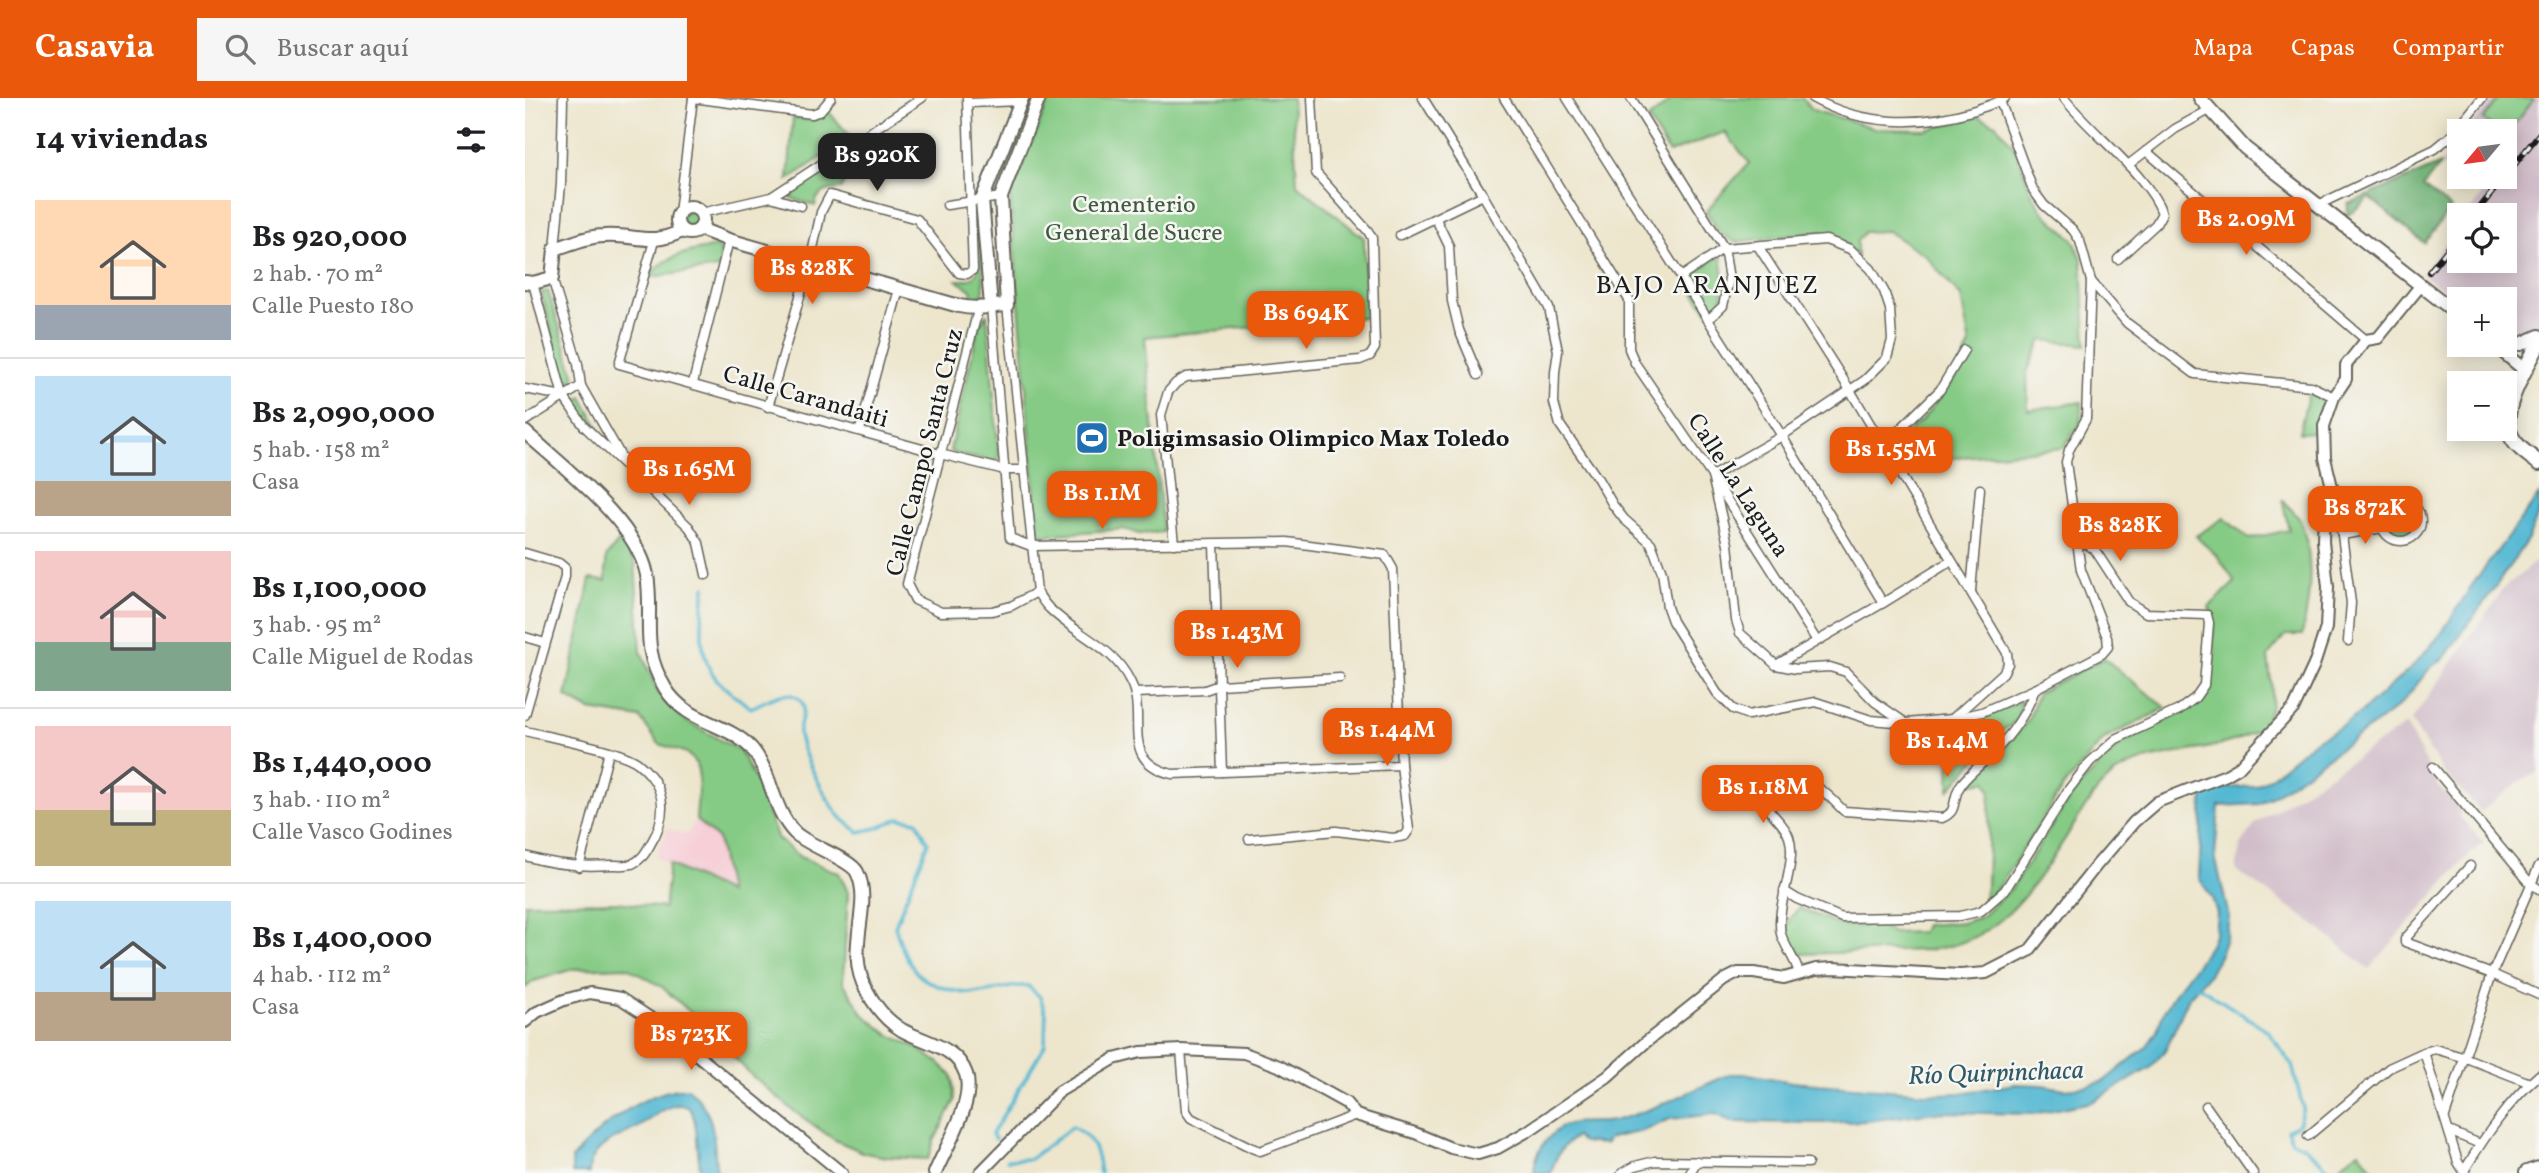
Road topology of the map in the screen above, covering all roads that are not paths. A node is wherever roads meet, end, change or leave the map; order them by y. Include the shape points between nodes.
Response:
1 (563, 98) edge
2 (693, 98) edge
3 (831, 98) edge
4 (922, 98) edge
5 (1039, 98) edge
6 (1312, 98) edge
7 (1423, 98) edge
8 (1504, 98) edge
9 (1567, 98) edge
10 (1631, 98) edge
11 (1812, 98) edge
12 (2064, 98) edge
13 (2201, 98) edge
14 (2482, 98) edge
15 (1021, 99) edge
16 (2003, 99) edge
17 (968, 100) edge
18 (2211, 109) junction
19 (2146, 151) junction
20 (2127, 165) junction
21 (1483, 195) junction
22 (771, 197) junction
23 (1001, 197) junction
24 (976, 200) junction
25 (947, 205) dead end
26 (2318, 205) junction
27 (801, 206) dead end
28 (678, 213) junction
29 (701, 213) junction
30 (1436, 219) junction
31 (700, 229) junction
32 (682, 231) junction
33 (1400, 235) dead end
34 (729, 240) junction
35 (654, 241) junction
36 (1758, 246) junction
37 (1724, 248) junction
38 (555, 249) junction
39 (2118, 259) dead end
40 (810, 262) junction
41 (1681, 277) junction
42 (552, 278) junction
43 (2091, 281) junction
44 (529, 283) edge
45 (2421, 285) junction
46 (899, 289) junction
47 (1007, 305) junction
48 (2447, 306) edge
49 (985, 308) junction
50 (1708, 320) junction
51 (2539, 336) edge
52 (2366, 340) junction
53 (2539, 343) edge
54 (2517, 344) edge
55 (1964, 350) dead end
56 (2509, 357) edge
57 (2525, 370) junction
58 (1478, 375) dead end
59 (693, 383) junction
60 (581, 386) junction
61 (525, 389) edge
62 (1850, 390) junction
63 (563, 396) junction
64 (2334, 397) junction
65 (768, 407) junction
66 (525, 421) edge
67 (860, 430) junction
68 (525, 432) edge
69 (1782, 436) junction
70 (1884, 445) junction
71 (940, 454) junction
72 (2539, 463) edge
73 (627, 467) junction
74 (1005, 470) junction
75 (1023, 470) junction
76 (1712, 476) junction
77 (1980, 489) dead end
78 (2333, 491) junction
79 (2382, 528) junction
80 (2342, 535) junction
81 (2077, 537) junction
82 (1174, 544) junction
83 (1214, 544) junction
84 (1031, 546) junction
85 (525, 553) edge
86 (1951, 561) junction
87 (706, 575) dead end
88 (1037, 592) junction
89 (1971, 593) junction
90 (1883, 603) junction
91 (525, 637) edge
92 (1817, 641) junction
93 (2348, 641) dead end
94 (545, 643) junction
95 (1776, 665) junction
96 (1339, 678) dead end
97 (1219, 685) junction
98 (2035, 689) junction
99 (1136, 694) junction
100 (525, 715) edge
101 (1952, 719) junction
102 (1906, 723) junction
103 (525, 731) edge
104 (609, 752) junction
105 (1401, 765) junction
106 (2433, 767) dead end
107 (1222, 772) junction
108 (1249, 839) dead end
109 (525, 856) edge
110 (2470, 866) dead end
111 (2539, 866) edge
112 (579, 867) junction
113 (2530, 883) junction
114 (2539, 889) edge
115 (1784, 891) junction
116 (1799, 973) junction
117 (2492, 974) junction
118 (2539, 995) edge
119 (525, 1022) edge
120 (1181, 1050) junction
121 (2424, 1052) junction
122 (2466, 1058) junction
123 (2539, 1075) edge
124 (2530, 1083) junction
125 (2206, 1106) dead end
126 (1356, 1115) junction
127 (2445, 1116) junction
128 (2449, 1131) junction
129 (2308, 1136) dead end
130 (2480, 1144) junction
131 (1697, 1161) junction
132 (1808, 1163) dead end
133 (2539, 1169) edge
134 (937, 1170) edge
135 (2464, 1172) edge
136 (842, 1173) edge
137 (981, 1173) edge
138 (1622, 1173) edge
139 (1690, 1173) edge
140 (2253, 1173) edge
141 (2527, 1173) edge

1 - 38 street
2 - 3 street via 812,114
2 - 28 street
4 - 22 street
5 - 23 main road
6 - 82 street via 1316,173 1372,238 1374,348 1360,360 1186,377 1176,383 1161,415
7 - 21 street
8 - 76 street, Calle La Laguna via 1629,300 1629,349 1635,363
9 - 41 street
10 - 37 street
11 - 16 street via 1853,116 1923,122
12 - 20 street
13 - 18 main road
14 - 26 street via 2435,149
15 - 17 street
15 - 24 main road
16 - 43 street via 2033,190 2043,205 2073,230
17 - 24 street
18 - 19 street
18 - 26 main road via 2245,148
19 - 20 street
19 - 52 street
20 - 39 street via 2158,202 2162,214
21 - 30 street
21 - 102 street via 1549,308 1558,351 1554,403 1560,425 1613,505 1651,543 1672,621 1717,693 1733,709 1748,715 1816,702 1871,720
22 - 27 street
22 - 29 street
23 - 24 street
23 - 47 main road
24 - 25 street
24 - 40 street via 973,270 967,274 960,273 917,219 830,195 821,212
24 - 49 main road
26 - 45 main road
28 - 29 main road via 690,207
28 - 32 main road
29 - 31 main road
30 - 33 street
30 - 58 street via 1449,246 1452,301 1459,330
31 - 32 main road
31 - 34 main road
32 - 35 main road
34 - 40 main road
34 - 59 street
35 - 38 main road via 603,236
35 - 59 street, Calle Carandaiti via 619,364
36 - 37 street
36 - 62 street
36 - 62 street via 1826,240 1850,249 1871,269 1890,309 1892,340 1887,358
37 - 41 street
37 - 50 street via 1729,279 1723,306
38 - 42 main road
40 - 46 main road
40 - 65 street
41 - 50 street
42 - 44 main road
42 - 60 street
43 - 64 street via 2127,323 2195,373 2311,386
43 - 81 street via 2086,419 2066,462
44 - 63 street
45 - 48 main road
45 - 52 street via 2378,338
46 - 49 main road
46 - 67 street
47 - 49 main road
47 - 75 street
49 - 71 street, Calle Campo Santa Cruz
49 - 74 street
50 - 69 street
51 - 54 main road
52 - 64 street via 2346,365 2346,379
53 - 57 highway
55 - 70 street via 1940,390
56 - 57 main road
57 - 72 highway via 2512,399 2507,426 2512,439
59 - 65 street, Calle Carandaiti
60 - 63 street
60 - 73 street
61 - 63 street
62 - 69 street
62 - 70 street
63 - 66 street
63 - 73 street via 584,426
64 - 78 street via 2324,426
65 - 67 street, Calle Carandaiti
67 - 71 street, Calle Carandaiti
68 - 134 main road via 617,519 633,540 647,577 647,641 665,689 692,715 744,742 794,832 857,872 862,897 856,953 866,990 889,1021 947,1050 967,1078 966,1102
69 - 76 street
69 - 90 street
70 - 86 street
71 - 74 street, Calle Carandaiti
71 - 88 street, Calle Campo Santa Cruz via 907,584 909,592 915,600 941,612 992,611
73 - 87 street via 689,527 699,543
74 - 75 street, Calle Carandaiti
74 - 84 street via 1010,538
75 - 84 street
76 - 92 street, Calle La Laguna
76 - 95 street via 1728,544 1740,634
77 - 89 street
78 - 80 street
78 - 116 street via 2324,512 2326,628 2314,665 2294,708 2238,768 2157,802 2096,866 2029,951 1986,973 1833,968
79 - 79 street via 2397,541 2410,539 2421,523 2418,510 2408,502 2395,501 2381,515
79 - 80 street
80 - 93 street via 2351,603
81 - 98 street via 2081,570 2108,647
81 - 115 street via 2095,550 2129,602 2146,613 2207,615 2204,685 2195,698 2116,739 2090,762 2005,890 1981,911 1960,916 1842,918
82 - 83 street
82 - 84 street
83 - 97 street
83 - 105 street via 1287,542 1385,555 1393,569
84 - 88 street
85 - 94 street via 565,568
86 - 89 street
86 - 90 street
88 - 99 street via 1050,610 1118,661
89 - 101 street via 2007,653 2008,664
90 - 92 street
91 - 94 street
92 - 95 street
94 - 100 street
95 - 102 street via 1846,672 1875,702
96 - 97 street
97 - 99 street
97 - 107 street
98 - 101 street via 1982,712
98 - 115 street via 2028,707 1994,752 1954,793 1950,815 1844,811 1828,794 1799,783 1770,790 1763,797 1765,806 1789,837
99 - 107 street via 1137,746 1146,762 1172,774
101 - 102 street
103 - 104 street
104 - 112 street
104 - 112 street via 637,762 651,776 663,810 659,830 643,858 630,864
105 - 107 street
105 - 108 street via 1409,830 1405,836 1336,831
106 - 113 street
109 - 112 street
110 - 117 street via 2405,942
111 - 113 street
113 - 114 street
113 - 117 street
115 - 116 street via 1781,933
116 - 126 street via 1784,978 1738,973 1724,980 1607,1077 1498,1148 1478,1154 1451,1149
117 - 118 street
117 - 122 street
119 - 136 street via 537,1012 590,993 620,998 658,1023
120 - 126 street via 1256,1057 1346,1103
120 - 126 street via 1186,1111 1191,1118 1260,1151
120 - 137 street via 1114,1059 1060,1091
121 - 122 street via 2435,1049
121 - 127 street
121 - 129 street via 2389,1068
122 - 124 street
122 - 127 street
123 - 124 street
124 - 130 street
125 - 140 street
127 - 128 street
128 - 130 street
128 - 135 street
130 - 135 street
131 - 132 street
131 - 138 street via 1655,1161
131 - 139 street
133 - 141 highway

